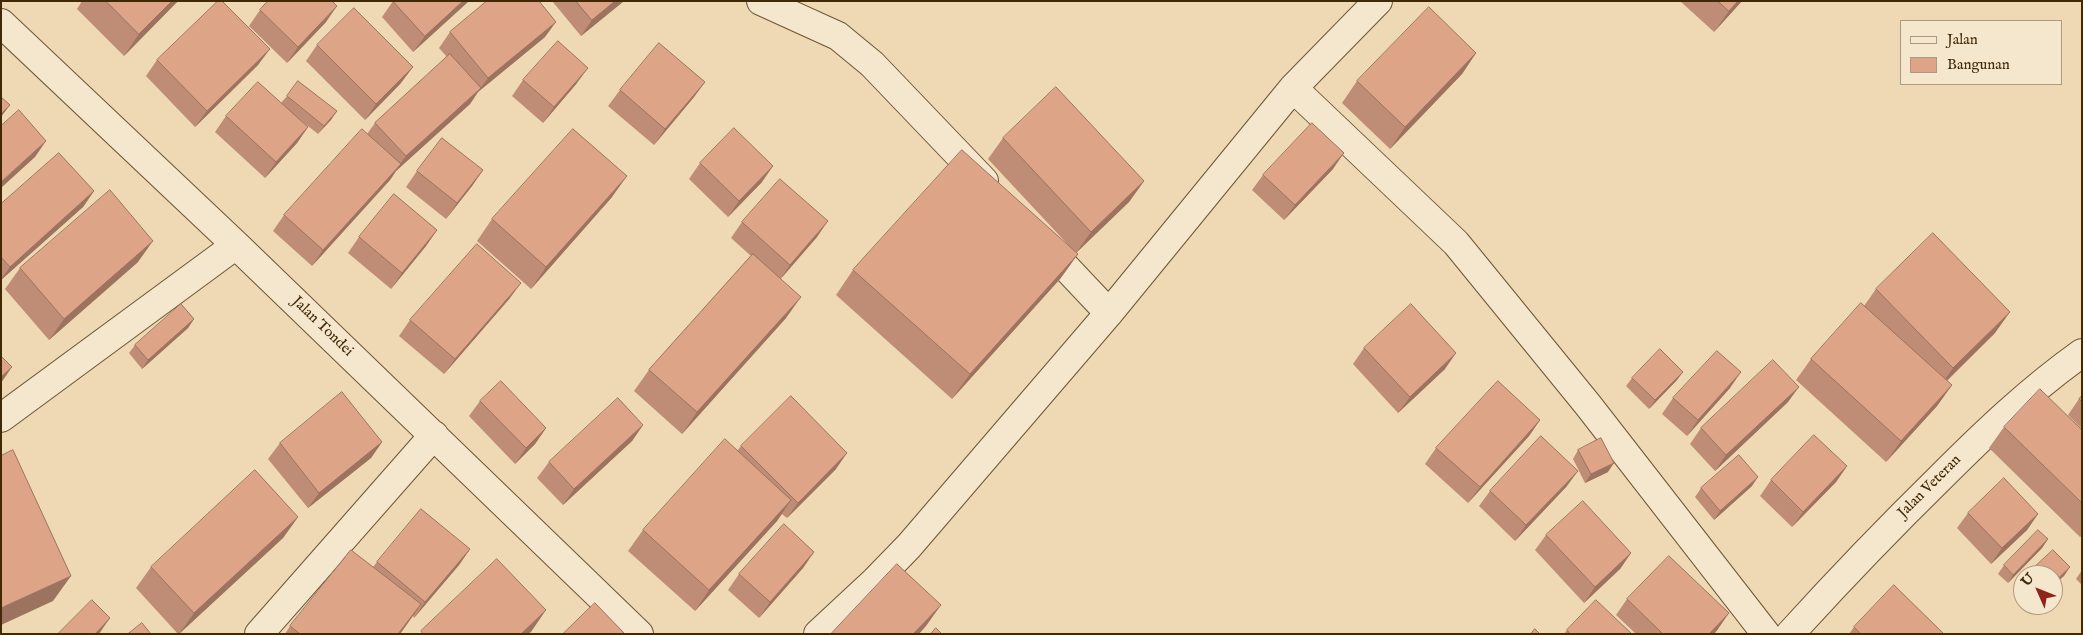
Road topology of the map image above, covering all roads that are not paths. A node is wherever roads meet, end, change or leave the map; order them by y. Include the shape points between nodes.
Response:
1 (760, 1) edge
2 (1378, 1) edge
3 (1, 23) edge
4 (1293, 88) junction
5 (1001, 199) edge
6 (1021, 220) edge
7 (236, 245) junction
8 (1109, 313) junction
9 (2082, 353) edge
10 (1, 418) edge
11 (434, 435) junction
12 (259, 634) edge
13 (639, 634) edge
14 (818, 634) edge
15 (1766, 634) edge
16 (1790, 634) edge

1 - 5 street via 838,36 872,64
2 - 4 street
3 - 7 street, Jalan Tondei
4 - 8 street
4 - 15 street via 1456,243 1588,405
6 - 8 street
7 - 10 street
7 - 11 street, Jalan Tondei
8 - 14 street via 909,546
9 - 16 street, Jalan Veteran via 2050,375 2004,415 1866,550
11 - 12 street
11 - 13 street, Jalan Tondei

